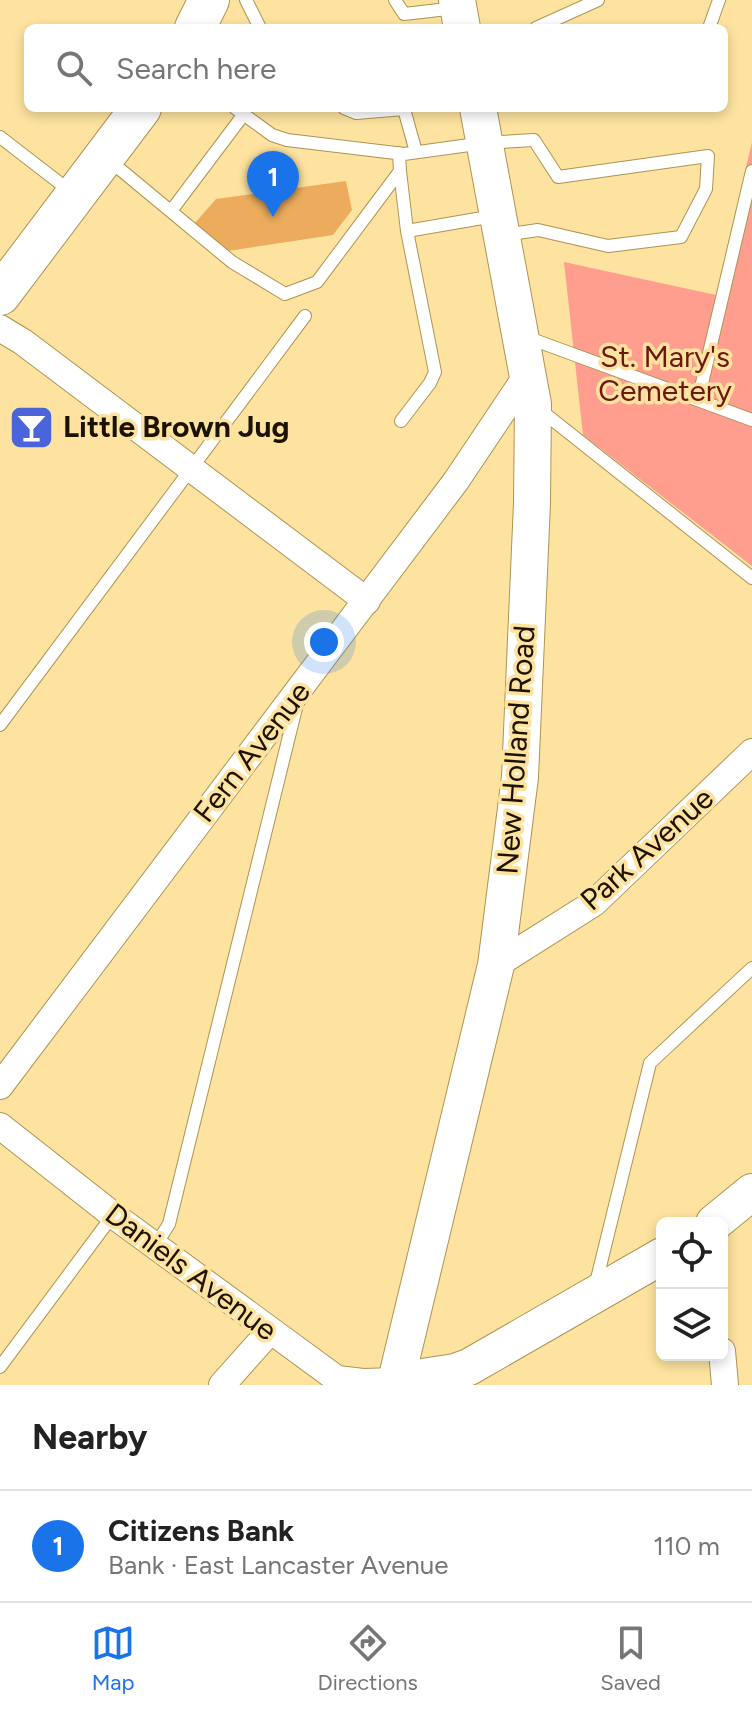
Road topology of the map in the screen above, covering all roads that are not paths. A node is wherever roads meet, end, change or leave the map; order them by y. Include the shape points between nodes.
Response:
1 (209, 0) edge
2 (247, 0) edge
3 (395, 0) edge
4 (598, 0) edge
5 (719, 0) edge
6 (414, 12) junction
7 (459, 12) edge
8 (197, 24) edge
9 (258, 24) edge
10 (412, 24) edge
11 (545, 24) edge
12 (710, 24) edge
13 (138, 112) edge
14 (239, 112) edge
15 (241, 112) edge
16 (405, 112) edge
17 (481, 125) edge
18 (0, 137) edge
19 (416, 152) junction
20 (399, 153) junction
21 (105, 156) junction
22 (400, 171) junction
23 (752, 171) edge
24 (76, 195) junction
25 (171, 211) junction
26 (499, 226) junction
27 (407, 231) junction
28 (0, 295) edge
29 (305, 316) dead end
30 (0, 328) edge
31 (519, 335) junction
32 (530, 390) junction
33 (698, 400) junction
34 (752, 420) edge
35 (401, 421) dead end
36 (192, 469) junction
37 (752, 578) edge
38 (367, 601) junction
39 (301, 689) junction
40 (0, 725) edge
41 (752, 752) edge
42 (496, 965) junction
43 (752, 968) edge
44 (0, 1086) edge
45 (0, 1126) edge
46 (752, 1192) edge
47 (113, 1215) junction
48 (721, 1217) edge
49 (155, 1246) junction
50 (656, 1260) edge
51 (592, 1298) junction
52 (270, 1331) junction
53 (723, 1361) edge
54 (0, 1367) edge
55 (395, 1383) edge
56 (222, 1385) edge
57 (725, 1385) edge

1 - 8 main road
2 - 9 lane
3 - 6 lane via 404,14
4 - 11 lane
5 - 12 lane
6 - 7 lane
6 - 10 lane
13 - 21 main road
14 - 25 lane
15 - 20 lane via 287,140
16 - 19 lane
17 - 19 lane
17 - 26 main road, New Holland Road
17 - 26 lane via 534,140 558,177 708,156 706,189 681,237 608,246
18 - 24 lane
19 - 20 lane
20 - 22 lane
21 - 24 main road
21 - 25 lane
22 - 25 lane via 317,282 285,294 232,262
22 - 27 lane
23 - 33 lane
24 - 28 main road
26 - 27 lane
26 - 31 main road, New Holland Road
27 - 35 lane via 435,372
29 - 36 lane
30 - 36 street
31 - 32 main road, New Holland Road
31 - 33 lane
32 - 37 lane
32 - 38 street, Fern Avenue
32 - 42 main road, New Holland Road via 532,503 520,777
33 - 34 lane
36 - 38 street
36 - 40 lane
38 - 39 street, Fern Avenue
39 - 44 street, Fern Avenue
39 - 49 lane via 169,1224
41 - 42 street, Park Avenue via 594,903
42 - 55 main road, New Holland Road
43 - 51 lane via 650,1063
45 - 47 street, Daniels Avenue
46 - 48 main road
47 - 49 street, Daniels Avenue
47 - 54 lane
49 - 52 street, Daniels Avenue
50 - 51 main road
51 - 55 main road via 469,1367
52 - 55 street, Daniels Avenue via 337,1379
52 - 56 street
53 - 57 street

